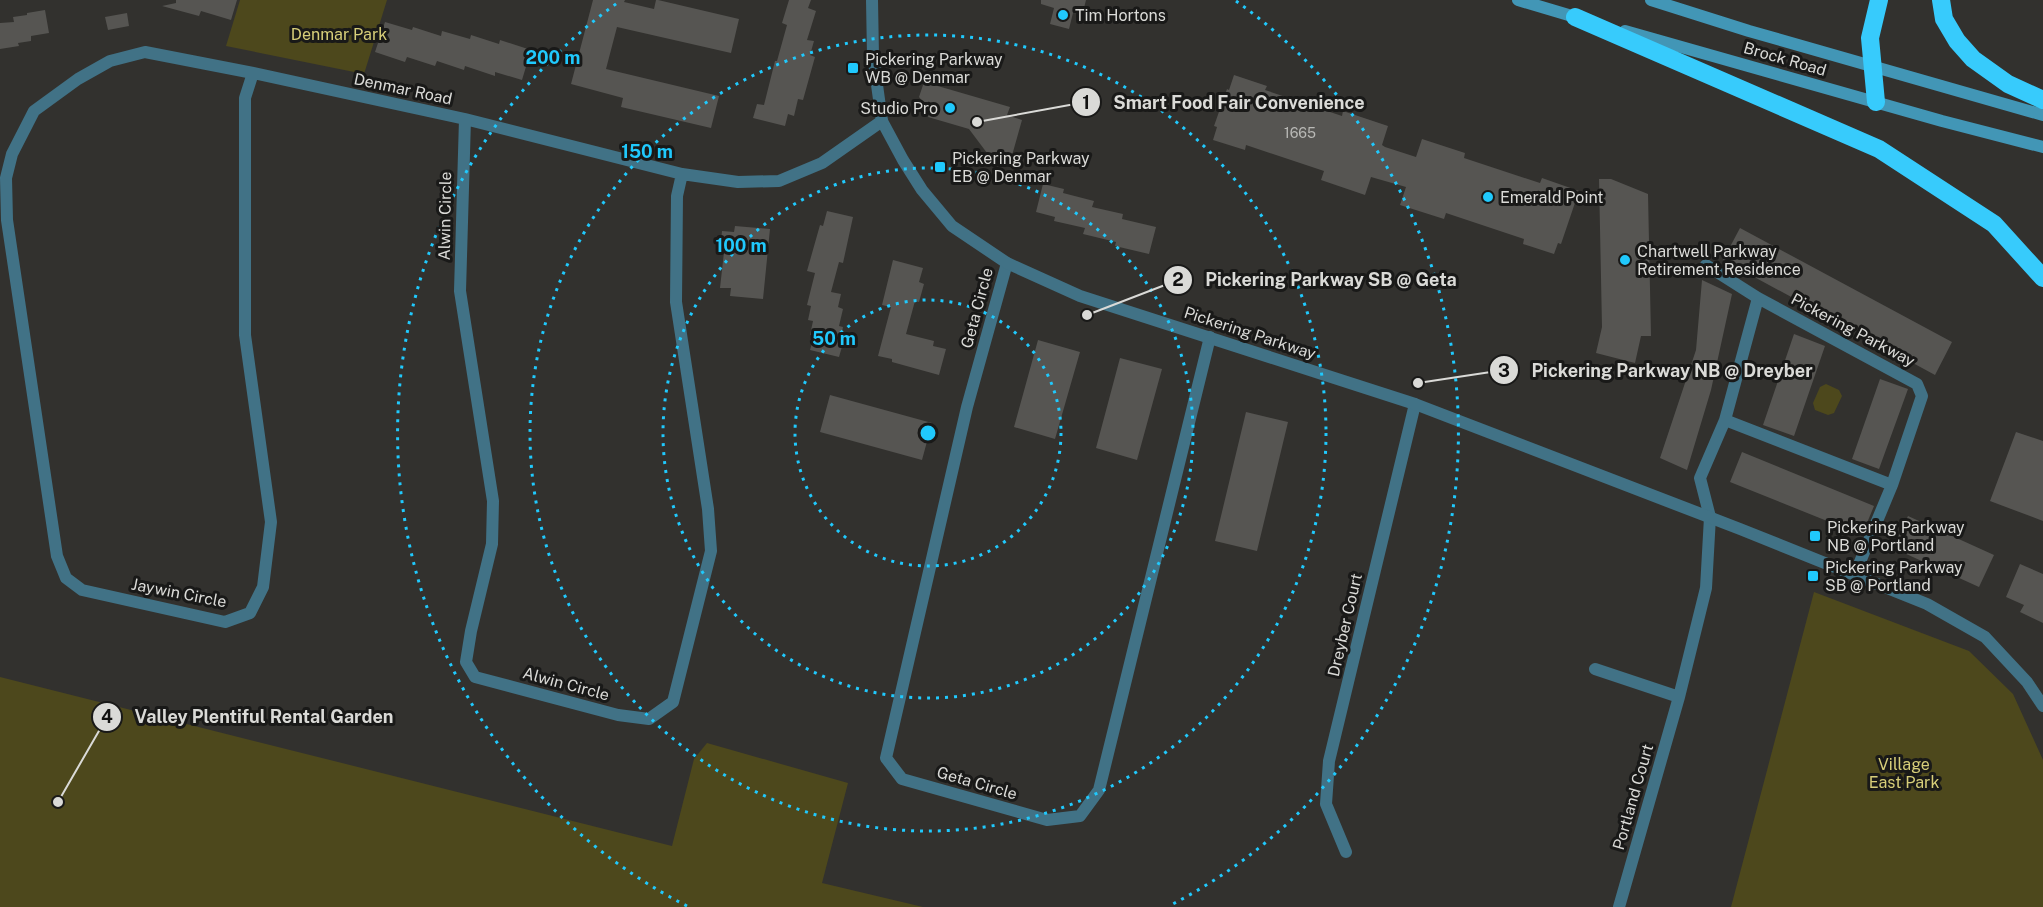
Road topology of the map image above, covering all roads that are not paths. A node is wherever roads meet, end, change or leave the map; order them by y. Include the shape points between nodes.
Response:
1 (872, 0) edge
2 (1518, 0) edge
3 (1652, 0) edge
4 (1879, 0) edge
5 (1941, 0) edge
6 (1575, 17) junction
7 (1872, 67) junction
8 (253, 73) junction
9 (2043, 100) edge
10 (1876, 102) junction
11 (2043, 115) edge
12 (465, 119) junction
13 (882, 122) junction
14 (2043, 147) edge
15 (682, 174) junction
16 (4, 221) edge
17 (1006, 263) junction
18 (1707, 265) dead end
19 (2043, 278) edge
20 (1758, 298) junction
21 (1210, 337) junction
22 (1415, 404) junction
23 (1725, 420) junction
24 (1892, 485) junction
25 (1710, 517) junction
26 (1855, 574) junction
27 (1595, 669) dead end
28 (1679, 697) junction
29 (2043, 706) edge
30 (1346, 852) dead end
31 (1619, 907) edge

1 - 13 street, Pickering Parkway via 873,57
2 - 6 main road, Brock Road
3 - 7 main road, Brock Road
4 - 7 highway via 1870,38
5 - 9 highway via 1944,20 1974,59 2008,84
6 - 10 main road, Brock Road
6 - 19 highway via 1879,149 1994,224
7 - 10 highway
7 - 11 main road, Brock Road
8 - 12 street, Denmar Road
8 - 16 street, Denmar Road via 145,52 110,61 78,80 34,111 12,154 6,178
8 - 16 street, Jaywin Circle via 245,98 245,335 271,522 263,587 250,613 225,622 82,590 66,578 57,556
10 - 14 main road, Brock Road
12 - 15 street, Denmar Road
12 - 15 street, Alwin Circle via 460,291 494,501 492,544 466,662 475,677 618,715 649,719 673,702 711,551 676,302 677,196
13 - 15 street, Denmar Road via 822,163 779,181 738,182
13 - 17 street, Pickering Parkway via 922,190 952,226
17 - 21 street, Pickering Parkway via 1080,296
17 - 21 street, Geta Circle via 967,407 885,758 902,779 1047,820 1080,816 1099,790
18 - 20 street, Pickering Parkway
20 - 23 street
20 - 24 street, Pickering Parkway via 1917,384 1922,396
21 - 22 street, Pickering Parkway
22 - 25 street, Pickering Parkway
22 - 30 street, Dreyber Court via 1329,761 1326,804
23 - 24 street
23 - 25 street via 1700,478
24 - 26 street, Pickering Parkway
25 - 26 street, Pickering Parkway
25 - 28 street, Portland Court via 1706,588
26 - 29 street, Pickering Parkway via 1927,604 1985,637 2027,682
27 - 28 street
28 - 31 street, Portland Court

